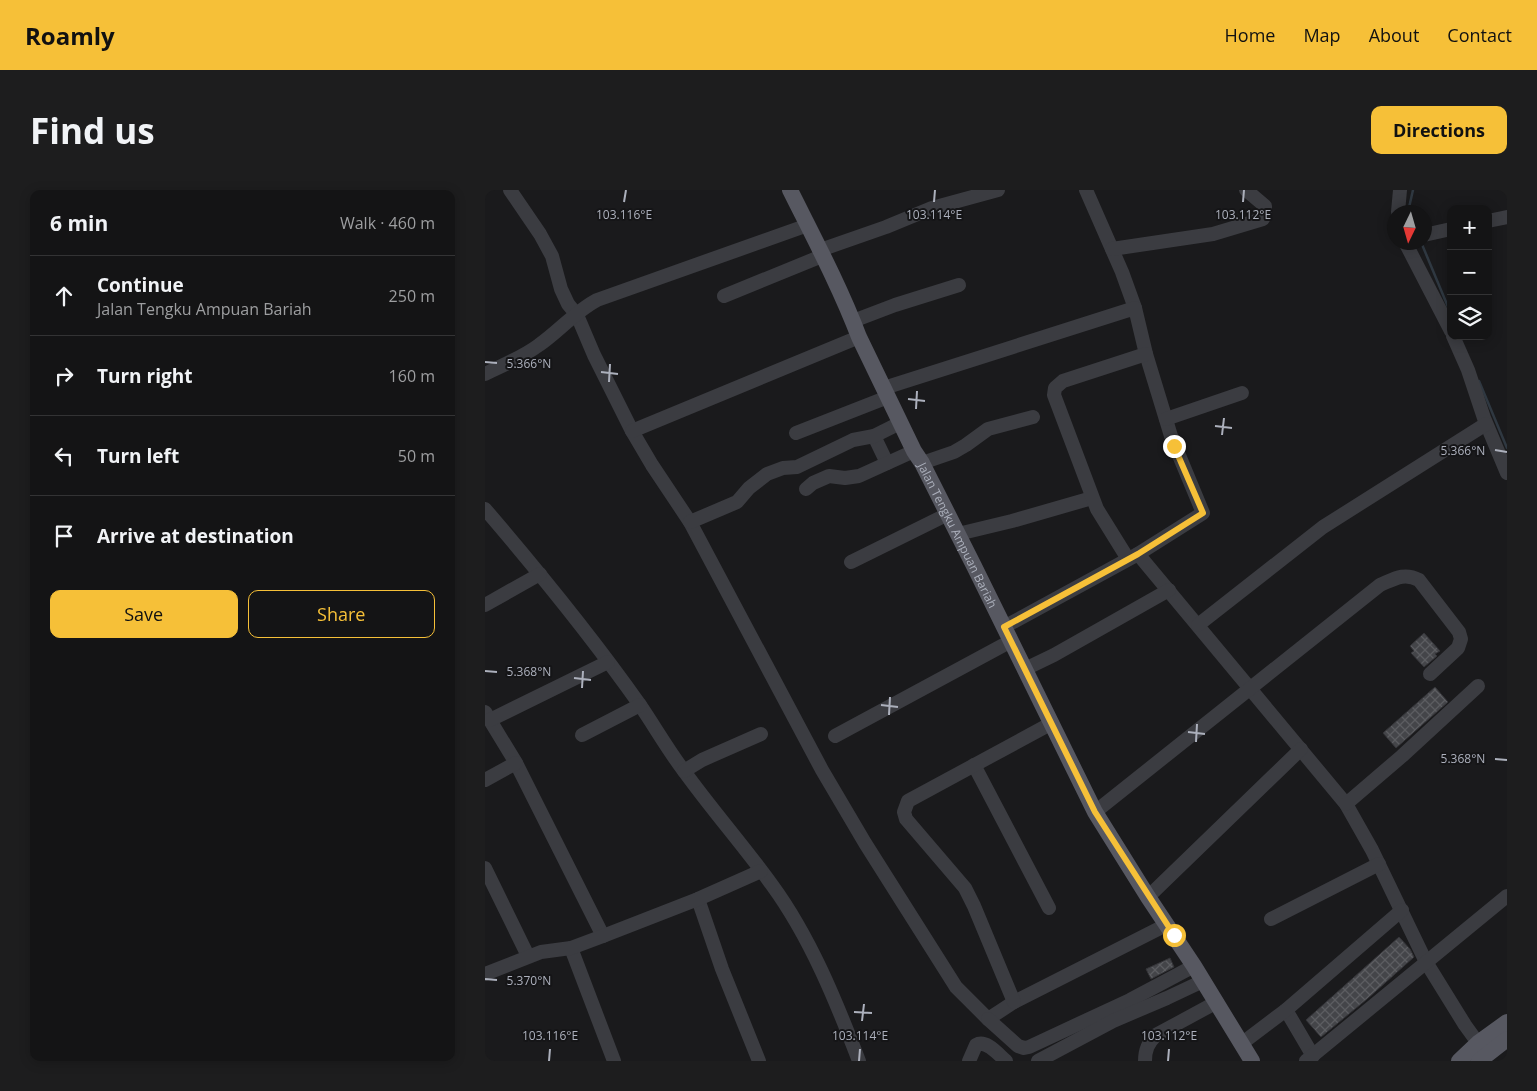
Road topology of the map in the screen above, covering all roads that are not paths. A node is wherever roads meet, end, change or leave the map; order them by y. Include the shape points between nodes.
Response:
1 (510, 190) edge
2 (790, 190) edge
3 (998, 190) edge
4 (1086, 190) edge
5 (1246, 190) edge
6 (1399, 190) edge
7 (1398, 205) edge
8 (1507, 217) edge
9 (1492, 220) edge
10 (808, 225) junction
11 (1447, 230) edge
12 (1432, 233) edge
13 (1112, 249) junction
14 (1409, 250) edge
15 (821, 253) junction
16 (959, 285) dead end
17 (724, 296) dead end
18 (1135, 308) junction
19 (577, 315) junction
20 (853, 321) junction
21 (1447, 324) edge
22 (859, 337) junction
23 (1455, 340) edge
24 (1146, 354) junction
25 (485, 374) edge
26 (886, 392) junction
27 (1242, 393) dead end
28 (1033, 417) dead end
29 (1166, 419) junction
30 (900, 423) junction
31 (1486, 424) junction
32 (632, 431) junction
33 (796, 433) dead end
34 (874, 436) junction
35 (918, 457) junction
36 (887, 463) junction
37 (1507, 473) edge
38 (806, 489) dead end
39 (1092, 498) junction
40 (485, 509) edge
41 (948, 514) junction
42 (691, 522) junction
43 (958, 534) junction
44 (1133, 557) junction
45 (851, 562) dead end
46 (540, 574) junction
47 (1169, 590) junction
48 (485, 605) edge
49 (1198, 625) junction
50 (1008, 634) junction
51 (608, 662) junction
52 (1025, 669) junction
53 (1430, 674) dead end
54 (1479, 686) dead end
55 (1250, 689) junction
56 (640, 705) junction
57 (488, 716) edge
58 (1051, 723) junction
59 (761, 734) dead end
60 (583, 735) dead end
61 (835, 736) dead end
62 (1301, 749) junction
63 (517, 763) junction
64 (974, 766) junction
65 (684, 771) junction
66 (485, 780) edge
67 (1346, 804) junction
68 (1095, 812) junction
69 (1379, 864) junction
70 (485, 868) edge
71 (761, 871) junction
72 (1507, 896) edge
73 (1148, 897) junction
74 (698, 899) junction
75 (1049, 908) dead end
76 (1402, 910) junction
77 (1271, 919) dead end
78 (1166, 924) junction
79 (603, 936) junction
80 (571, 948) junction
81 (528, 956) junction
82 (1426, 962) junction
83 (1194, 966) junction
84 (485, 974) edge
85 (1203, 981) junction
86 (1014, 1002) junction
87 (1217, 1002) junction
88 (1285, 1010) junction
89 (988, 1019) junction
90 (1507, 1022) edge
91 (1068, 1028) junction
92 (1478, 1043) junction
93 (1069, 1044) junction
94 (1506, 1044) edge
95 (1247, 1055) edge
96 (1310, 1058) edge
97 (614, 1061) edge
98 (759, 1061) edge
99 (859, 1061) edge
100 (969, 1061) edge
101 (1005, 1061) edge
102 (1037, 1061) edge
103 (1145, 1061) edge
104 (1459, 1061) edge
105 (1479, 1061) edge

1 - 19 street via 552,256 561,289
2 - 10 main road, Jalan Tengku Ampuan Bariah
3 - 15 street via 932,208
4 - 13 street
5 - 13 street via 1265,206 1263,219 1213,234
6 - 7 street
8 - 9 street
10 - 15 main road, Jalan Tengku Ampuan Bariah
10 - 19 street via 597,300
11 - 12 street
13 - 18 street
14 - 21 street
15 - 17 street
15 - 20 main road, Jalan Tengku Ampuan Bariah
16 - 20 street
18 - 24 street
18 - 26 street
19 - 25 street via 527,353
19 - 32 street
20 - 22 main road, Jalan Tengku Ampuan Bariah
22 - 26 main road, Jalan Tengku Ampuan Bariah
22 - 32 street
23 - 31 street
24 - 29 street
24 - 39 street via 1063,381 1055,388 1054,395
26 - 30 main road, Jalan Tengku Ampuan Bariah
26 - 33 street
27 - 29 street
28 - 35 street via 988,429 954,452
29 - 44 street via 1203,513
30 - 34 street
30 - 35 main road, Jalan Tengku Ampuan Bariah
31 - 37 street
31 - 49 street via 1323,527
32 - 42 street
34 - 36 street
34 - 42 street via 853,440 797,467 767,474 737,502
35 - 36 street
35 - 41 main road, Jalan Tengku Ampuan Bariah
36 - 38 street via 859,476 829,476
39 - 43 street
39 - 44 street via 1101,518
40 - 46 street
41 - 43 main road, Jalan Tengku Ampuan Bariah
41 - 45 street
42 - 89 street via 800,732 865,843 956,987
43 - 50 main road, Jalan Tengku Ampuan Bariah
44 - 47 street
44 - 50 street
46 - 48 street
46 - 51 street
47 - 49 street
47 - 52 street
49 - 55 street
50 - 52 main road, Jalan Tengku Ampuan Bariah
50 - 61 street
51 - 56 street
51 - 57 street
52 - 58 main road, Jalan Tengku Ampuan Bariah
53 - 55 street via 1458,648 1459,632 1419,580 1411,576 1399,577 1380,585
54 - 67 street
55 - 62 street
55 - 68 street
56 - 60 street
56 - 65 street
57 - 63 street
58 - 64 street
58 - 68 main road, Jalan Tengku Ampuan Bariah
59 - 65 street via 701,760
62 - 67 street
62 - 73 street
63 - 66 street
63 - 79 street
64 - 75 street
64 - 86 street via 908,801 904,812 906,819 965,888
65 - 71 street
67 - 69 street
68 - 73 main road, Jalan Tengku Ampuan Bariah
69 - 76 street
69 - 77 street
70 - 81 street
71 - 74 street
71 - 99 street via 807,943
72 - 82 street
73 - 78 main road, Jalan Tengku Ampuan Bariah
74 - 79 street
74 - 98 street
76 - 82 street
76 - 88 street
78 - 83 main road, Jalan Tengku Ampuan Bariah
78 - 86 street
79 - 80 street
80 - 81 street
80 - 97 street
81 - 84 street
82 - 92 street
82 - 96 street
83 - 85 main road, Jalan Tengku Ampuan Bariah
83 - 91 street
85 - 87 main road, Jalan Tengku Ampuan Bariah
85 - 93 street
86 - 89 street
87 - 95 main road, Jalan Tengku Ampuan Bariah
87 - 103 street via 1155,1035 1147,1047
88 - 95 street
88 - 96 street
89 - 91 street via 1024,1048
90 - 92 main road
91 - 93 street
92 - 104 main road
93 - 102 street
94 - 105 main road
100 - 101 street via 976,1045 981,1042

